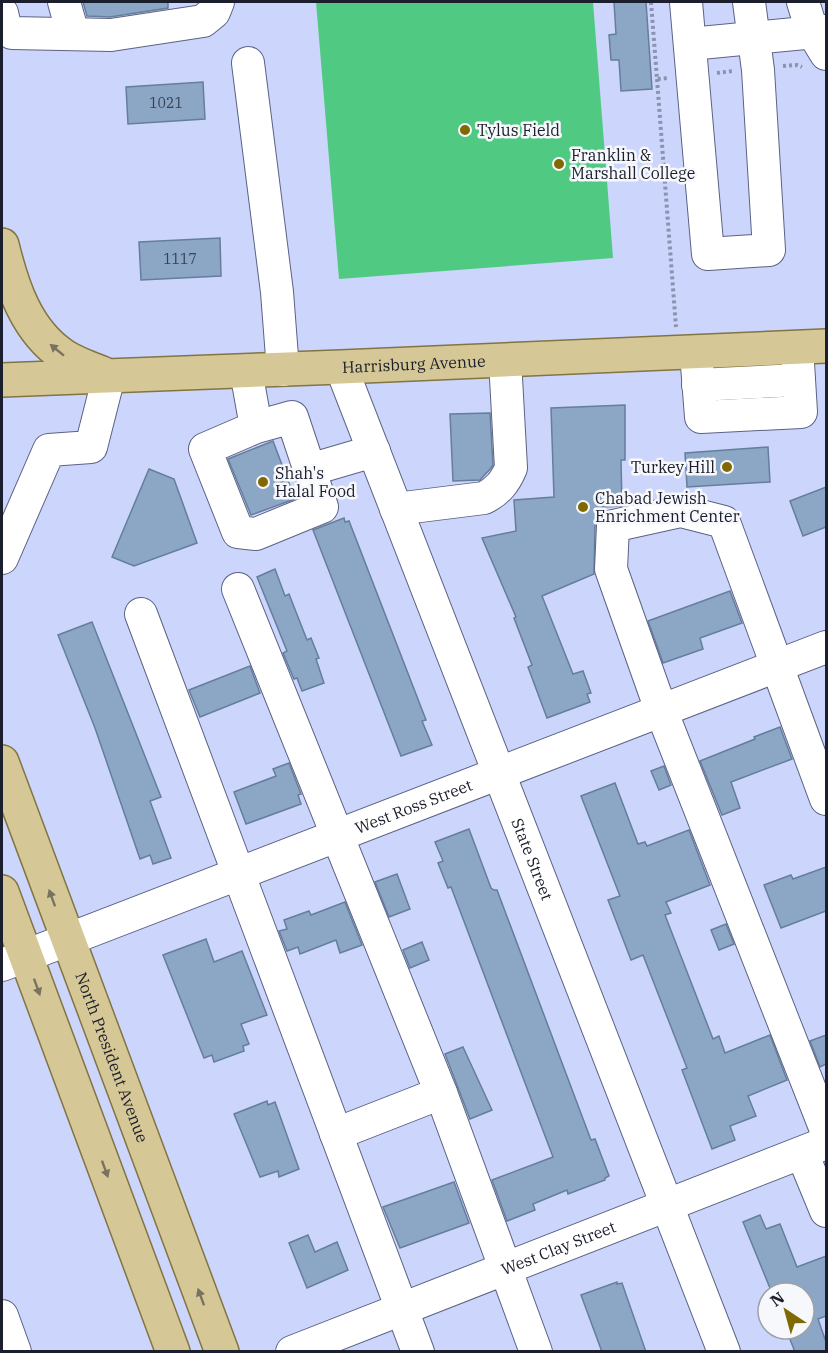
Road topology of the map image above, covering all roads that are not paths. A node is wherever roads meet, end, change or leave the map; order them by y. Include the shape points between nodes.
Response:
1 (64, 2) edge
2 (218, 2) edge
3 (686, 2) edge
4 (749, 2) edge
5 (803, 2) edge
6 (2, 13) edge
7 (73, 34) junction
8 (754, 38) junction
9 (822, 39) edge
10 (690, 45) junction
11 (248, 63) dead end
12 (2, 245) edge
13 (812, 346) edge
14 (687, 352) junction
15 (505, 360) junction
16 (341, 368) junction
17 (283, 370) junction
18 (246, 371) junction
19 (109, 376) junction
20 (2, 380) edge
21 (799, 380) junction
22 (755, 398) junction
23 (814, 412) edge
24 (256, 427) junction
25 (374, 451) junction
26 (309, 470) junction
27 (396, 509) junction
28 (2, 558) edge
29 (238, 589) dead end
30 (141, 614) dead end
31 (826, 647) edge
32 (777, 666) junction
33 (661, 710) junction
34 (2, 762) edge
35 (499, 773) junction
36 (826, 799) edge
37 (337, 836) junction
38 (239, 875) junction
39 (2, 892) edge
40 (68, 940) junction
41 (13, 961) edge
42 (441, 1093) junction
43 (826, 1130) edge
44 (336, 1134) junction
45 (814, 1148) edge
46 (667, 1205) junction
47 (826, 1211) edge
48 (504, 1270) junction
49 (402, 1310) junction
50 (2, 1316) edge
51 (15, 1352) edge
52 (173, 1352) edge
53 (222, 1352) edge
54 (292, 1352) edge
55 (418, 1352) edge
56 (536, 1352) edge
57 (724, 1352) edge

1 - 7 street
2 - 7 street via 214,12 203,21 111,35
3 - 10 street
4 - 8 street
5 - 9 street
6 - 7 street via 4,26 12,33
8 - 9 street
8 - 10 street
8 - 10 street via 769,250 708,255
11 - 17 street
19 -> 12 main road via 64,356 39,332 19,299
13 - 14 main road, Harrisburg Avenue
13 - 21 street
14 - 15 main road, Harrisburg Avenue
14 - 22 street via 698,385 701,417
15 - 16 main road, Harrisburg Avenue
15 - 27 street via 511,468 506,481 484,498
16 - 17 main road, Harrisburg Avenue
16 - 25 street, State Street
17 - 18 main road, Harrisburg Avenue
18 - 19 main road, Harrisburg Avenue
18 - 24 street
19 - 20 main road, Harrisburg Avenue
19 - 28 street via 91,447 49,450
21 - 22 street
21 - 23 street
22 - 23 street
24 - 26 street via 292,417
24 - 26 street via 205,448 238,532 256,534 322,507
25 - 26 street
25 - 27 street, State Street
27 - 35 street, State Street
29 - 37 street
30 - 38 street
31 - 32 street, West Ross Street
32 - 33 street, West Ross Street
32 - 33 street via 724,522 681,511 613,526 611,569
32 - 36 street
33 - 35 street, West Ross Street
33 - 43 street
40 -> 34 main road, North President Avenue
35 - 37 street, West Ross Street
35 - 46 street, State Street
37 - 38 street, West Ross Street
37 - 42 street
38 - 40 street, West Ross Street
38 - 44 street
39 - 41 main road
40 - 41 street, West Ross Street
53 -> 40 main road, North President Avenue
41 -> 52 main road
42 - 44 street
42 - 48 street
44 - 49 street
45 - 46 street, West Clay Street
45 - 47 street
46 - 48 street, West Clay Street
46 - 57 street, State Street
48 - 49 street, West Clay Street
48 - 56 street
49 - 54 street, West Clay Street
49 - 55 street
50 - 51 street

